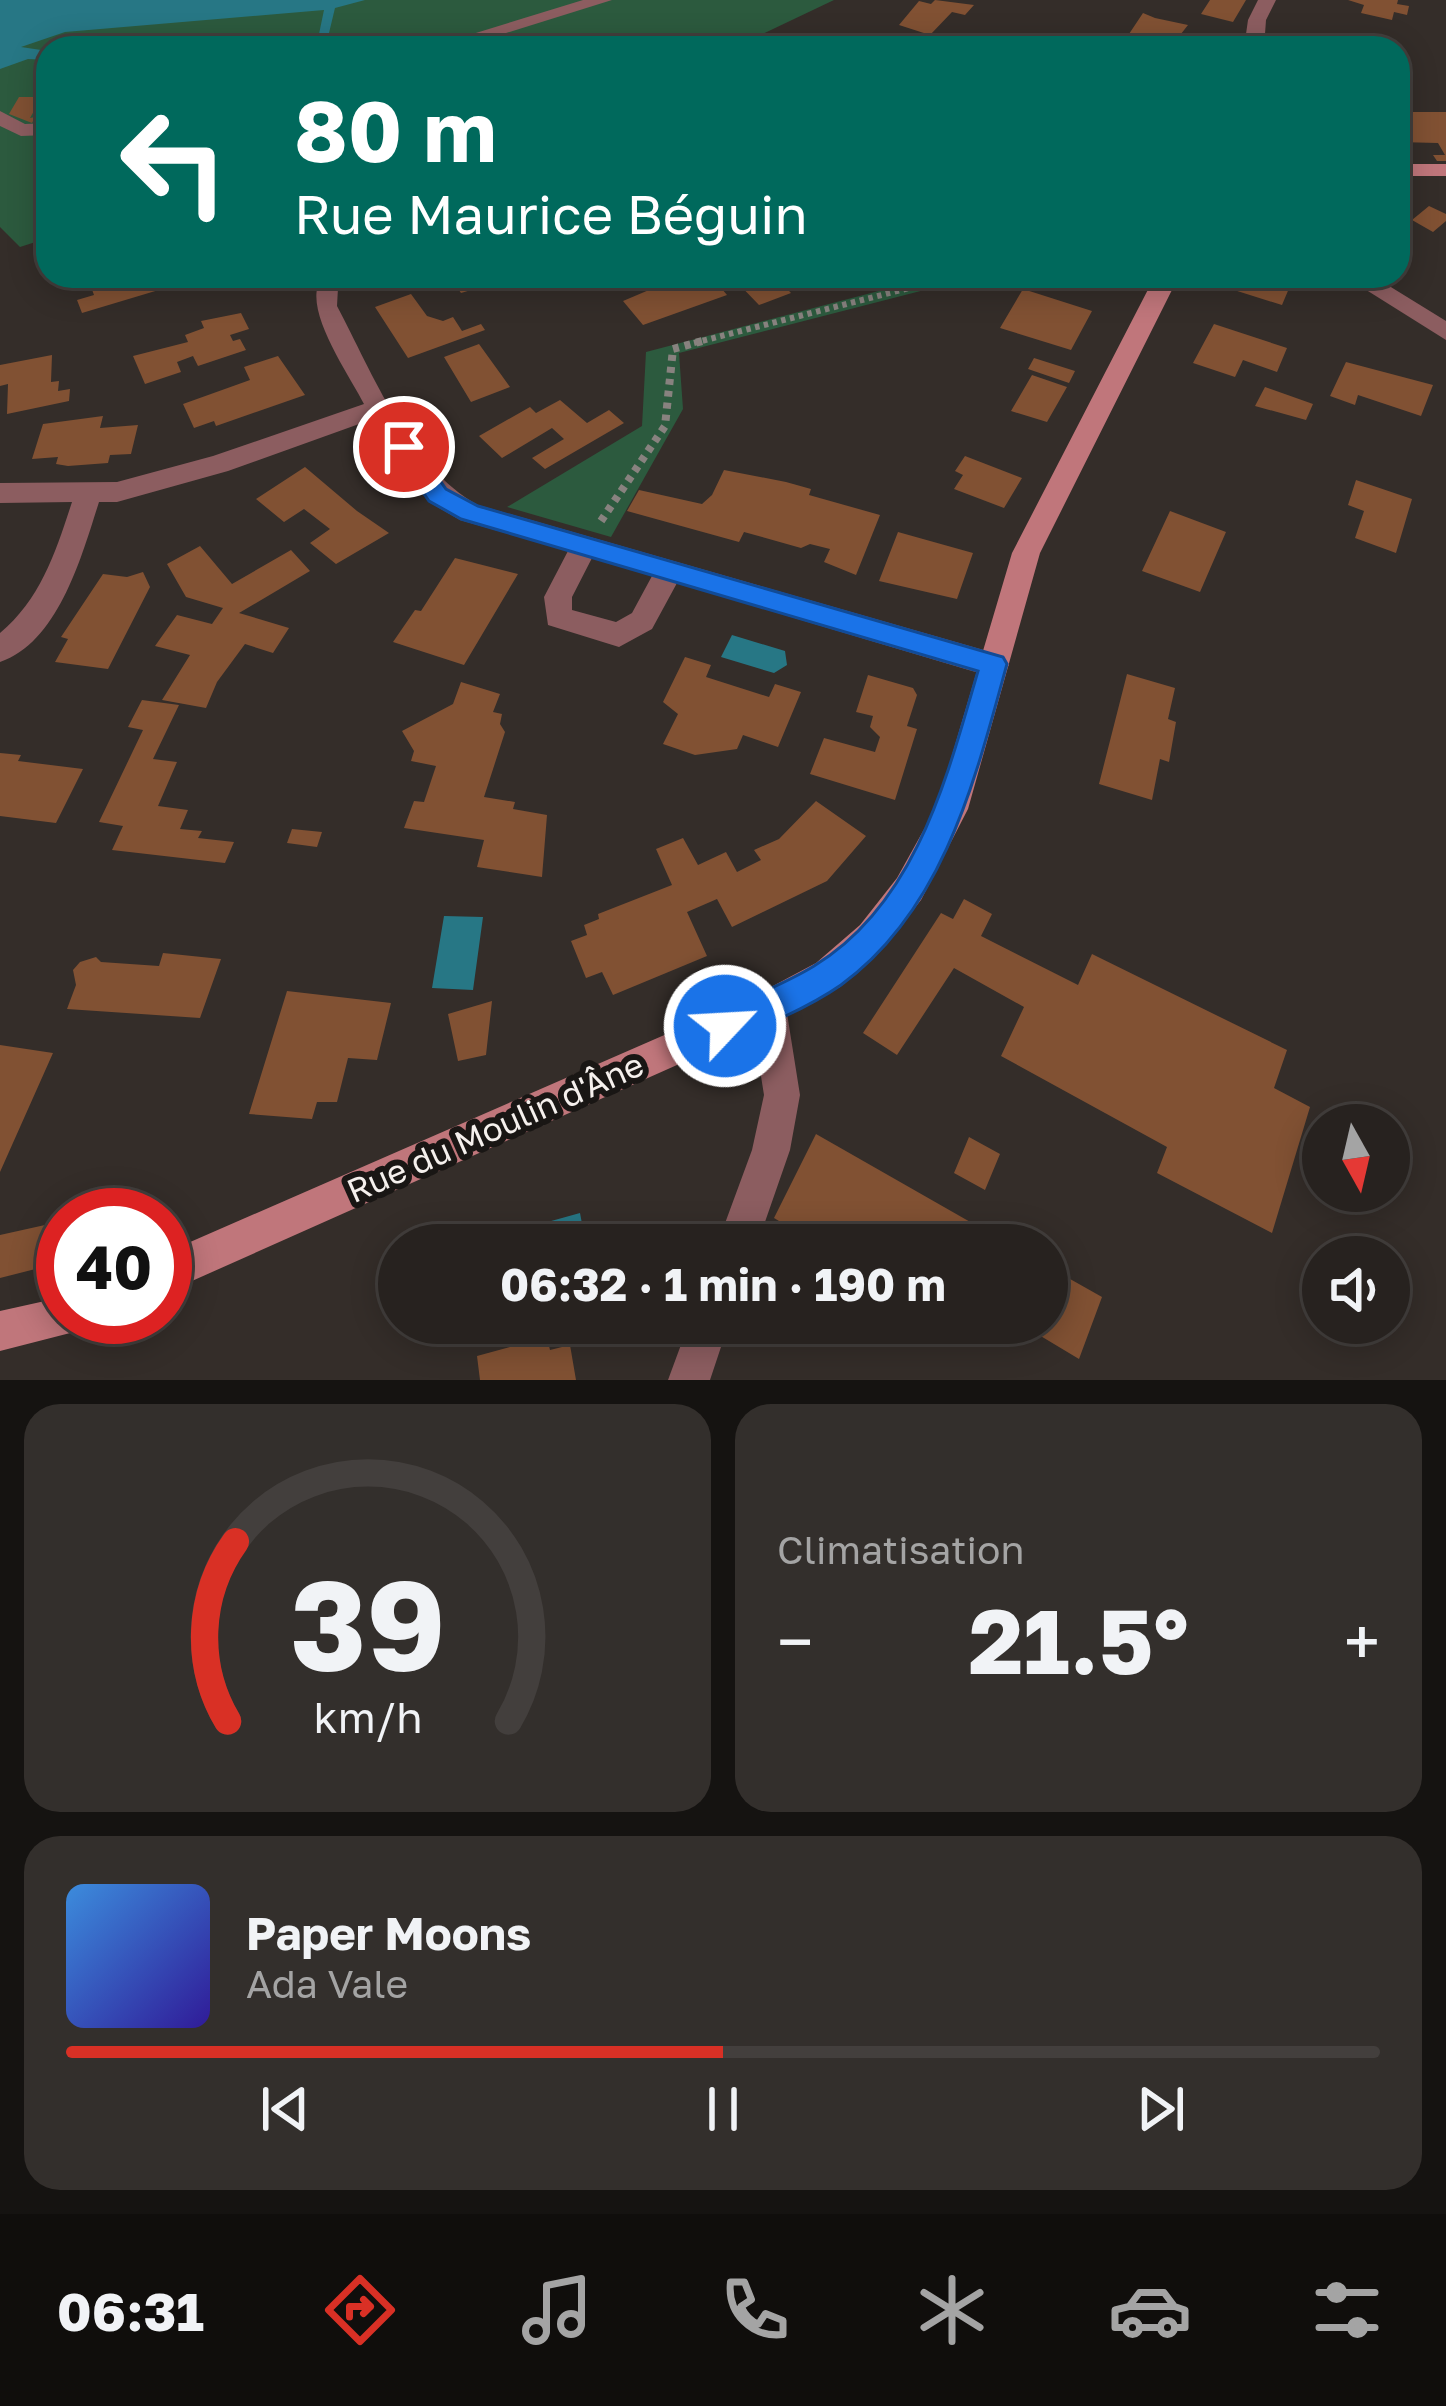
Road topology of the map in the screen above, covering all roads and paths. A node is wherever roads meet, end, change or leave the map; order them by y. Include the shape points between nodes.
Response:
1 (603, 0) edge
2 (1267, 0) edge
3 (478, 36) edge
4 (1255, 36) edge
5 (0, 116) edge
6 (36, 129) edge
7 (1410, 170) edge
8 (1446, 170) edge
9 (327, 288) edge
10 (909, 288) edge
11 (1161, 288) edge
12 (1375, 288) edge
13 (1446, 332) edge
14 (379, 408) junction
15 (0, 493) edge
16 (88, 493) junction
17 (585, 545) junction
18 (670, 569) junction
19 (0, 650) edge
20 (994, 664) junction
21 (768, 1006) junction
22 (745, 1224) edge
23 (192, 1261) edge
24 (36, 1323) edge
25 (0, 1331) edge
26 (702, 1344) edge
27 (689, 1380) edge

1 - 3 street
2 - 4 street
5 - 6 street
7 - 8 street
9 - 14 street via 325,306
10 - 17 path via 673,349 665,426
11 - 20 street, Rue du Moulin d'Âne via 1026,553
12 - 13 street
14 - 16 street via 183,475
14 - 17 street via 450,505
15 - 16 street
16 - 19 street via 60,582 38,617
17 - 18 street
17 - 18 street via 558,598 558,617 619,635 642,621
18 - 20 street
20 - 21 street, Rue du Moulin d'Âne via 952,808 909,889 828,976
21 - 22 street via 782,1095
21 - 23 street, Rue du Moulin d'Âne
24 - 25 street
26 - 27 street

